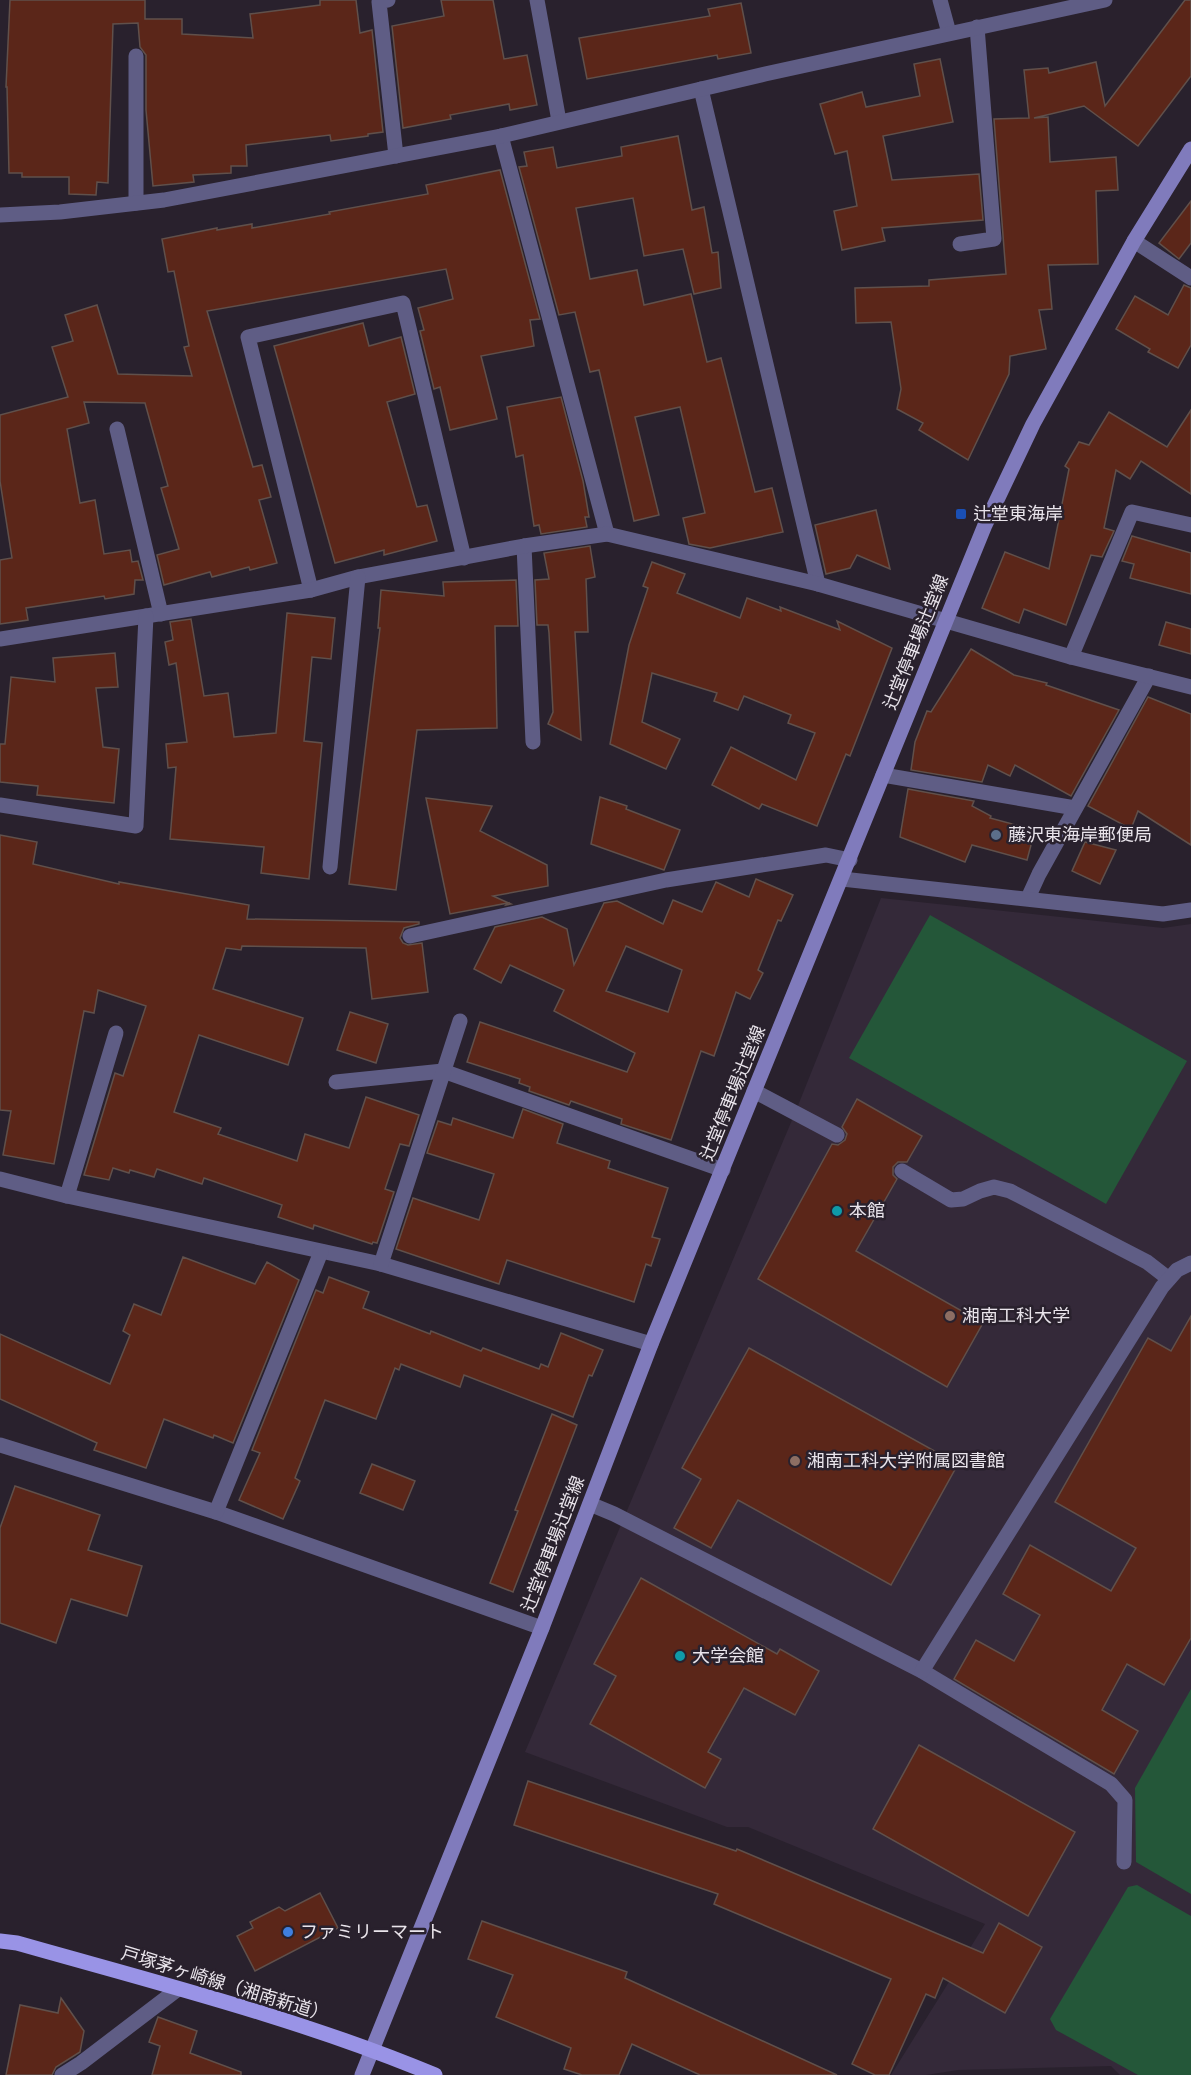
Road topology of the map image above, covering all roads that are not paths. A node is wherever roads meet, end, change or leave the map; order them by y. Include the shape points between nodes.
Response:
1 (388, 0) edge
2 (537, 0) edge
3 (940, 0) edge
4 (1105, 0) edge
5 (977, 27) junction
6 (949, 33) junction
7 (136, 56) dead end
8 (700, 89) junction
9 (559, 122) junction
10 (501, 136) junction
11 (1191, 148) edge
12 (396, 156) junction
13 (136, 203) junction
14 (0, 215) edge
15 (1134, 241) junction
16 (960, 244) dead end
17 (1191, 278) edge
18 (117, 429) dead end
19 (1191, 525) edge
20 (607, 534) junction
21 (524, 546) junction
22 (464, 558) junction
23 (358, 577) junction
24 (818, 584) junction
25 (310, 590) junction
26 (153, 615) junction
27 (946, 621) junction
28 (0, 639) edge
29 (1071, 657) junction
30 (1149, 676) junction
31 (1191, 687) edge
32 (533, 742) dead end
33 (883, 775) junction
34 (0, 805) edge
35 (1075, 808) junction
36 (850, 860) junction
37 (330, 867) dead end
38 (842, 879) junction
39 (1028, 898) junction
40 (1191, 910) edge
41 (410, 936) dead end
42 (460, 1021) dead end
43 (116, 1033) dead end
44 (443, 1071) junction
45 (336, 1082) dead end
46 (754, 1091) junction
47 (837, 1135) dead end
48 (723, 1170) junction
49 (902, 1171) dead end
50 (0, 1179) edge
51 (66, 1196) junction
52 (321, 1252) junction
53 (1191, 1263) edge
54 (381, 1264) junction
55 (1169, 1279) junction
56 (651, 1344) junction
57 (0, 1445) edge
58 (590, 1504) junction
59 (216, 1512) junction
60 (542, 1628) junction
61 (922, 1671) junction
62 (1124, 1862) dead end
63 (0, 1941) edge
64 (178, 1989) junction
65 (371, 2048) junction
66 (62, 2075) edge
67 (362, 2075) edge
68 (435, 2075) edge

1 - 12 street via 379,2
2 - 9 street
3 - 6 street
4 - 5 street
5 - 6 street
5 - 16 street via 994,239
6 - 8 street
7 - 13 street
8 - 9 street
8 - 24 street
9 - 10 street
10 - 12 street
10 - 20 street
11 - 15 main road, 辻堂停車場辻堂線
12 - 13 street
13 - 14 street
15 - 17 street
15 - 27 main road, 辻堂停車場辻堂線 via 1033,424 985,525
18 - 26 street
19 - 29 street via 1132,512
20 - 21 street
20 - 24 street
21 - 22 street
21 - 32 street
22 - 23 street
22 - 25 street via 403,303 248,337
23 - 25 street
23 - 37 street
24 - 27 street
25 - 26 street
26 - 28 street
26 - 34 street via 136,826
27 - 29 street
27 - 33 main road, 辻堂停車場辻堂線
29 - 30 street
30 - 31 street
30 - 35 street
33 - 35 street
33 - 36 main road, 辻堂停車場辻堂線
35 - 39 street
36 - 38 main road, 辻堂停車場辻堂線
36 - 41 street via 826,855 666,880
38 - 39 street
38 - 46 main road, 辻堂停車場辻堂線
39 - 40 street via 1163,914
42 - 44 street
43 - 51 street
44 - 45 street
44 - 48 street
44 - 54 street
46 - 47 street
46 - 48 main road, 辻堂停車場辻堂線
48 - 56 main road, 辻堂停車場辻堂線
49 - 55 street via 951,1200 994,1187 1010,1191 1147,1262
50 - 51 street
51 - 52 street
52 - 54 street
52 - 59 street
53 - 55 street
54 - 56 street
55 - 61 street
56 - 58 main road, 辻堂停車場辻堂線
57 - 59 street
58 - 60 main road, 辻堂停車場辻堂線
58 - 61 street
59 - 60 street
60 - 65 main road, 辻堂停車場辻堂線
61 - 62 street via 1111,1784 1125,1800
63 - 64 main road, 戸塚茅ヶ崎線（湘南新道）
64 - 65 main road, 戸塚茅ヶ崎線（湘南新道）
64 - 66 street
65 - 67 main road, 辻堂停車場辻堂線
65 - 68 main road, 戸塚茅ヶ崎線（湘南新道）

